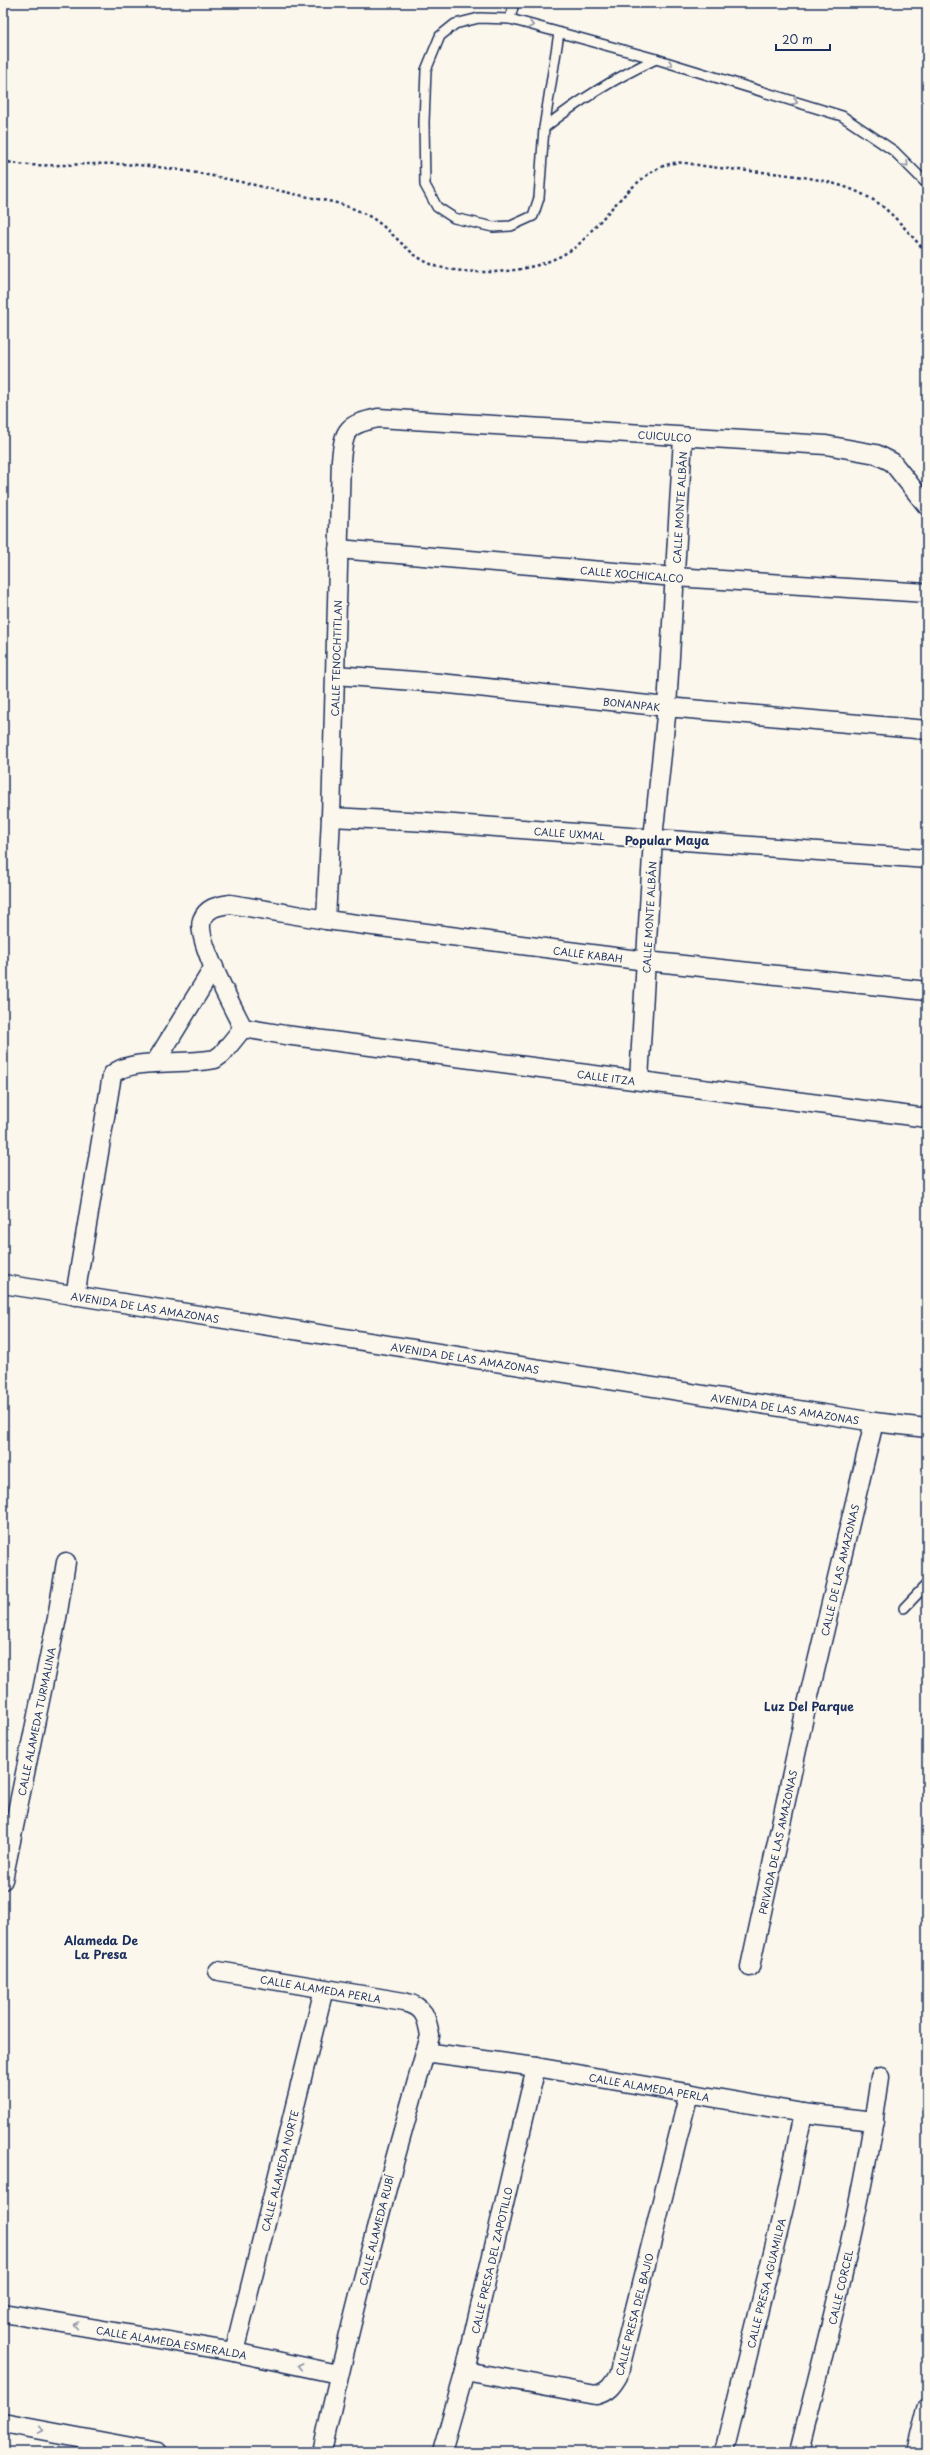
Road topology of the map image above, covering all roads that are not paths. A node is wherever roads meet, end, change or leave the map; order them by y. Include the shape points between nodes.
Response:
1 (514, 3) edge
2 (510, 19) junction
3 (559, 33) junction
4 (656, 59) junction
5 (544, 128) junction
6 (927, 184) edge
7 (378, 418) joint
8 (683, 438) junction
9 (927, 506) edge
10 (338, 549) junction
11 (675, 577) junction
12 (927, 593) edge
13 (336, 675) junction
14 (666, 708) junction
15 (927, 730) edge
16 (331, 817) junction
17 (653, 838) junction
18 (927, 859) edge
19 (326, 920) junction
20 (646, 961) junction
21 (214, 968) junction
22 (927, 991) edge
23 (243, 1028) junction
24 (155, 1063) junction
25 (639, 1080) junction
26 (927, 1118) edge
27 (3, 1284) edge
28 (75, 1296) junction
29 (874, 1422) junction
30 (927, 1428) edge
31 (66, 1562) dead end
32 (927, 1584) edge
33 (904, 1608) dead end
34 (804, 1717) joint
35 (3, 1880) edge
36 (750, 1967) dead end
37 (218, 1971) dead end
38 (324, 1989) junction
39 (422, 2010) joint
40 (425, 2052) junction
41 (536, 2067) junction
42 (880, 2077) dead end
43 (689, 2093) junction
44 (803, 2113) junction
45 (874, 2121) junction
46 (3, 2313) edge
47 (234, 2352) junction
48 (465, 2371) junction
49 (338, 2374) junction
50 (927, 2408) edge
51 (3, 2423) edge
52 (158, 2452) edge
53 (322, 2452) edge
54 (442, 2452) edge
55 (724, 2452) edge
56 (799, 2452) edge
57 (916, 2452) edge

1 - 2 lane
2 -> 3 lane
2 - 5 lane via 479,18 455,24 440,36 426,70 425,185 437,207 454,218 493,227 511,226 533,216 539,198
3 - 4 lane
3 - 5 lane
4 - 5 lane via 614,79
4 -> 6 lane via 842,116 894,151
7 - 8 street, CUICULCO
7 - 10 street, CALLE TENOCHTITLAN via 356,423 347,431 343,440
8 - 9 street, CUICULCO via 826,445 876,454 892,462
8 - 11 street, CALLE MONTE ALBÁN
10 - 11 street, CALLE XOCHICALCO
10 - 13 street, CALLE TENOCHTITLAN
11 - 12 street, CALLE XOCHICALCO
11 - 14 street, CALLE MONTE ALBÁN
13 - 14 street, BONANPAK via 440,683
13 - 16 street, CALLE TENOCHTITLAN
14 - 15 street, BONANPAK
14 - 17 street, CALLE MONTE ALBÁN
16 - 17 street, CALLE UXMAL
16 - 19 street, CALLE TENOCHTITLAN
17 - 18 street, CALLE UXMAL
17 - 20 street, CALLE MONTE ALBÁN
19 - 20 street, CALLE KABAH
19 - 21 street, CALLE KABAH via 251,906 215,906 204,916 201,930
20 - 22 street, CALLE KABAH
20 - 25 street, CALLE MONTE ALBÁN
21 - 23 street, CALLE KABAH
21 - 24 street
23 - 24 street via 215,1059
23 - 25 street, CALLE ITZA
24 - 28 street via 117,1070 112,1075
25 - 26 street, CALLE ITZA
27 - 28 street, AVENIDA DE LAS AMAZONAS
28 - 29 street, AVENIDA DE LAS AMAZONAS
29 - 30 street, AVENIDA DE LAS AMAZONAS
29 - 34 street, CALLE DE LAS AMAZONAS
31 - 35 street, CALLE ALAMEDA TURMALINA via 57,1618
32 - 33 lane
34 - 36 street, PRIVADA DE LAS AMAZONAS
37 - 38 street, CALLE ALAMEDA PERLA
38 - 39 street, CALLE ALAMEDA PERLA via 415,2004
38 - 47 street, CALLE ALAMEDA NORTE
39 - 40 street, CALLE ALAMEDA RUBÍ via 430,2036
40 - 41 street, CALLE ALAMEDA PERLA
40 - 49 street, CALLE ALAMEDA RUBÍ via 397,2147
41 - 43 street, CALLE ALAMEDA PERLA
41 - 48 street, CALLE PRESA DEL ZAPOTILLO
42 - 45 street, CALLE CORCEL
43 - 44 street, CALLE ALAMEDA PERLA
43 - 48 street, CALLE PRESA DEL BAJIO via 620,2368 613,2386 596,2395
44 - 45 street, CALLE ALAMEDA PERLA
44 - 55 street, CALLE PRESA AGUAMILPA via 785,2203
45 - 56 street, CALLE CORCEL via 836,2306
47 -> 46 street, CALLE ALAMEDA ESMERALDA
49 -> 47 street, CALLE ALAMEDA ESMERALDA
48 - 54 street, CALLE PRESA DEL ZAPOTILLO
49 - 53 street, CALLE ALAMEDA RUBÍ
50 - 57 street
51 -> 52 street

